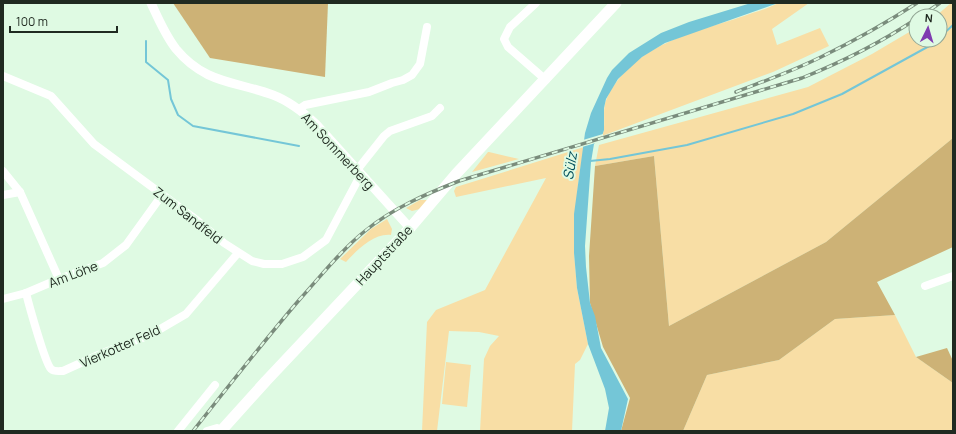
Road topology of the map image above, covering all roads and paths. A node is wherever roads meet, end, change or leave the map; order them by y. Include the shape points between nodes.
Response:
1 (151, 3) edge
2 (536, 3) edge
3 (616, 3) edge
4 (427, 27) dead end
5 (3, 76) edge
6 (546, 80) junction
7 (440, 108) dead end
8 (299, 109) junction
9 (3, 171) edge
10 (359, 172) junction
11 (20, 192) junction
12 (162, 195) junction
13 (3, 196) edge
14 (410, 228) junction
15 (238, 253) junction
16 (953, 276) edge
17 (59, 279) junction
18 (925, 286) dead end
19 (26, 293) junction
20 (3, 299) edge
21 (215, 386) dead end
22 (178, 431) edge
23 (207, 431) edge
24 (221, 431) edge

1 - 8 street, Am Sommerberg via 162,27 176,48 192,64 223,82 273,95
2 - 6 street via 510,27 504,39 508,47
3 - 6 main road, Hauptstraße
4 - 8 street via 420,64 412,75 369,92 305,105
5 - 12 street, Zum Sandfeld via 51,96 94,144
6 - 14 main road, Hauptstraße via 456,174
7 - 10 street, Zum Sandfeld via 432,116 390,131
8 - 10 street, Am Sommerberg
9 - 11 street
10 - 14 street, Am Sommerberg
10 - 15 street, Zum Sandfeld via 326,240 303,257 282,264 264,264
11 - 13 street
11 - 17 street
12 - 15 street, Zum Sandfeld
12 - 17 street, Am Löhe via 126,245 103,263
14 - 24 main road, Hauptstraße
15 - 19 street, Vierkotter Feld via 186,314 150,335 63,370 56,371 48,364
16 - 18 street
17 - 19 street, Am Löhe
19 - 20 street, Am Löhe
21 - 22 street
23 - 24 street via 217,428

